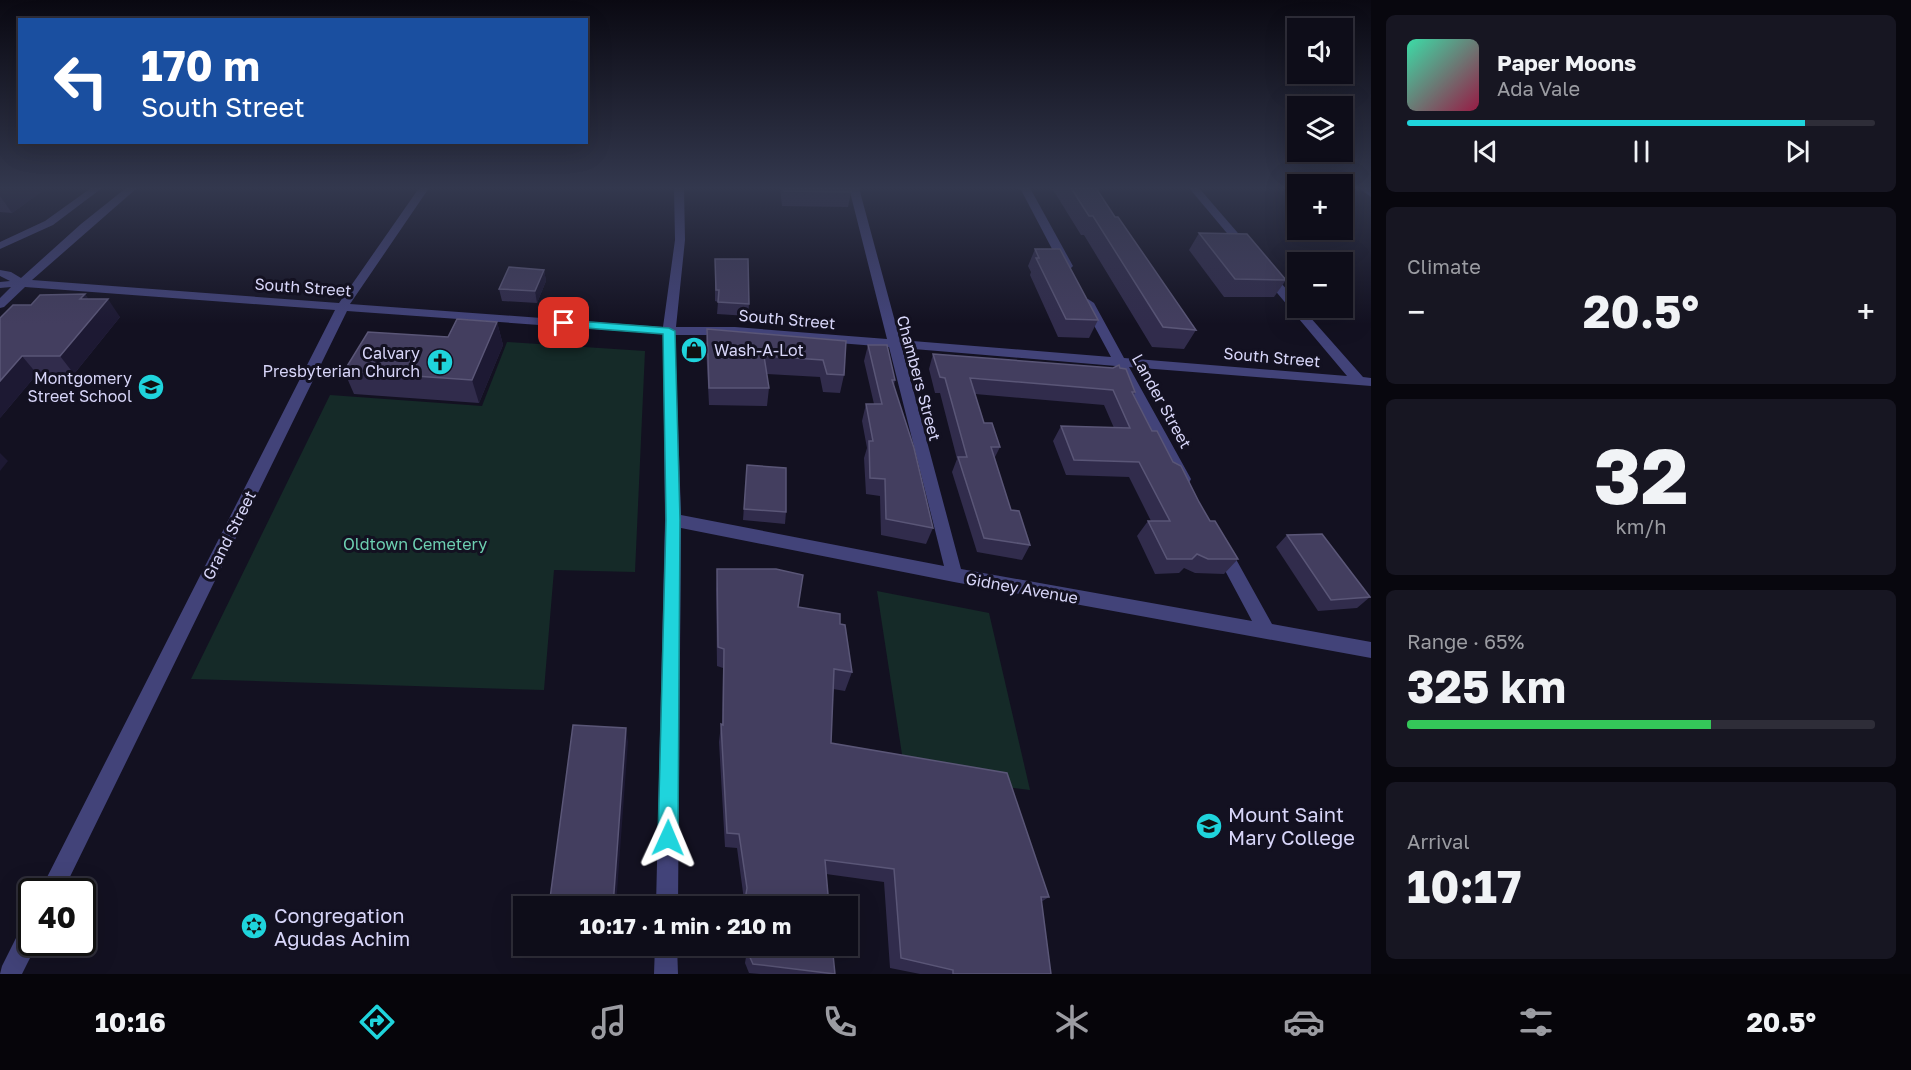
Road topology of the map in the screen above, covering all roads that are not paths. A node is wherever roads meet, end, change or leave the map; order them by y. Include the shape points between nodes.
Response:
1 (27, 233) edge
2 (77, 233) edge
3 (393, 233) edge
4 (680, 233) edge
5 (866, 233) edge
6 (1049, 233) edge
7 (1233, 233) edge
8 (0, 246) edge
9 (0, 273) edge
10 (21, 283) junction
11 (0, 285) edge
12 (0, 304) edge
13 (344, 306) junction
14 (669, 331) junction
15 (894, 345) junction
16 (1120, 362) junction
17 (1365, 381) edge
18 (1193, 497) edge
19 (673, 520) junction
20 (1216, 538) edge
21 (954, 575) junction
22 (1267, 632) junction
23 (1371, 650) edge
24 (58, 878) edge
25 (667, 896) edge
26 (19, 956) edge
27 (666, 956) edge
28 (10, 974) edge
29 (666, 974) edge

1 - 8 street
2 - 10 street
3 - 13 street, Grand Street
4 - 14 street
5 - 15 street, Chambers Street
6 - 16 street, Lander Street
7 - 17 street
9 - 10 street, South Street
10 - 11 street, South Street
10 - 12 street
10 - 13 street, South Street
13 - 14 street, South Street
13 - 24 street, Grand Street
14 - 15 street, South Street via 735,331
14 - 19 street
15 - 16 street, South Street
15 - 21 street, Chambers Street
16 - 17 street, South Street
16 - 18 street, Lander Street
19 - 21 street, Gidney Avenue
19 - 25 street
20 - 22 street
21 - 22 street, Gidney Avenue
22 - 23 street, Gidney Avenue
26 - 28 street
27 - 29 street

